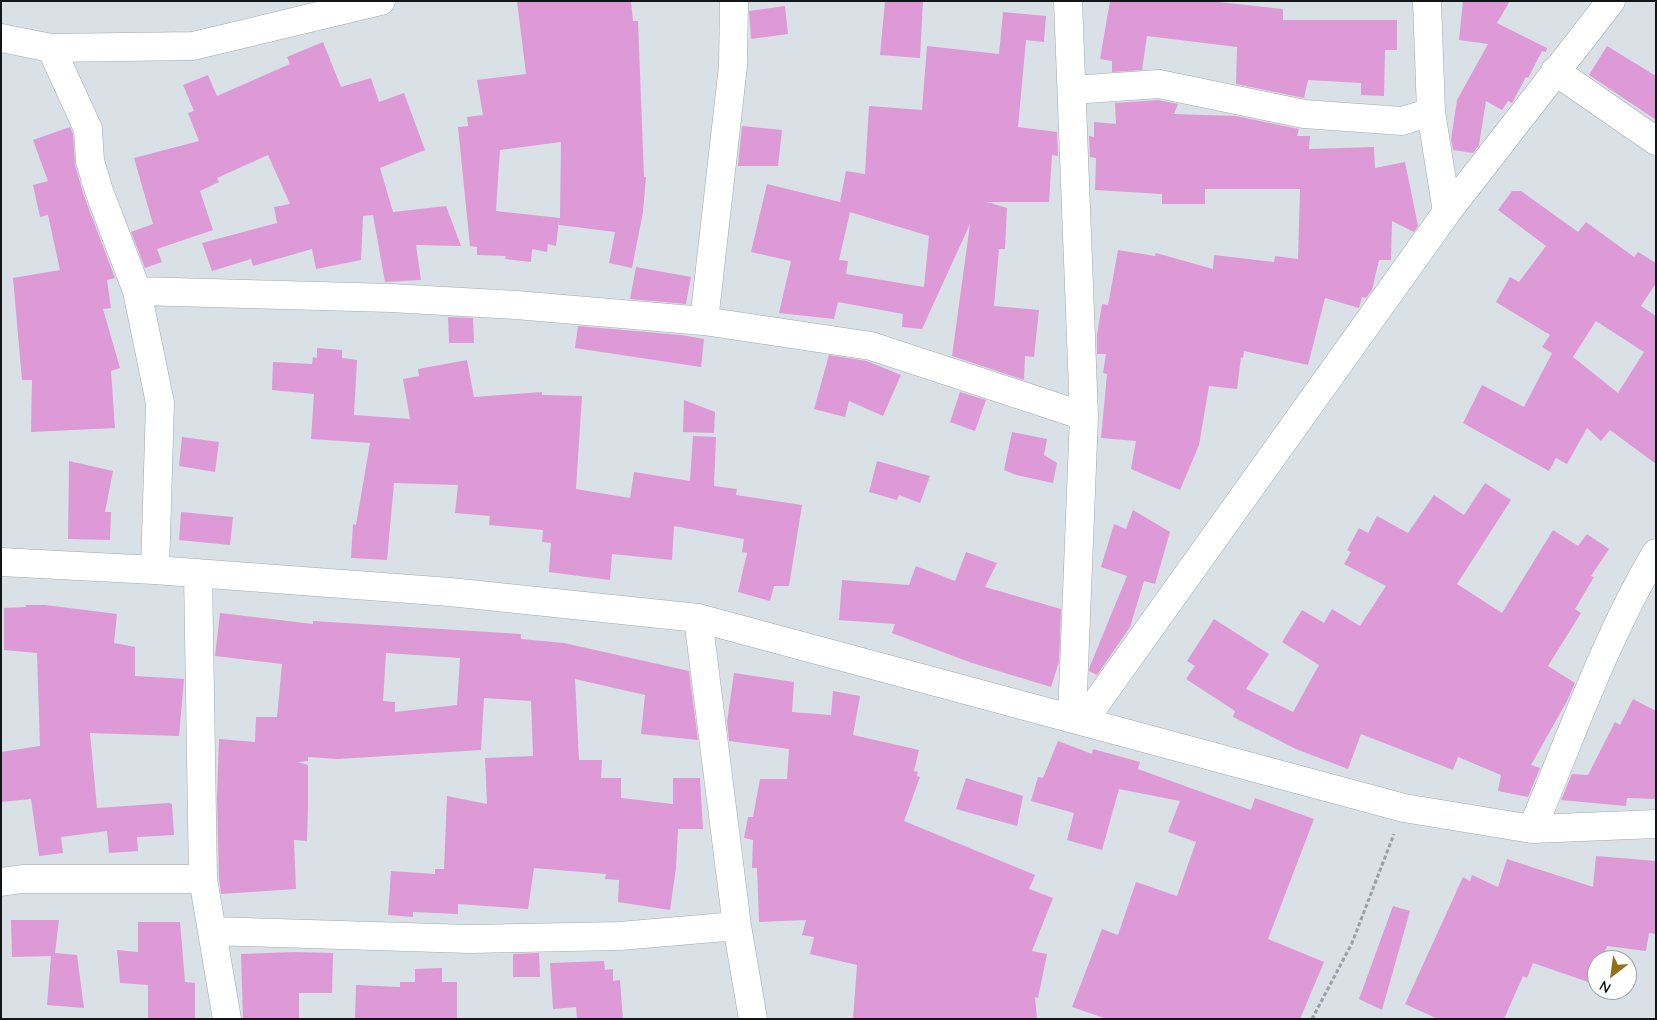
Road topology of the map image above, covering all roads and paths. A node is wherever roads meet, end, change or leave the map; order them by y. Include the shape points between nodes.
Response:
1 (381, 1) edge
2 (734, 1) edge
3 (1068, 1) edge
4 (1427, 1) edge
5 (1611, 1) edge
6 (1, 38) edge
7 (51, 48) junction
8 (1555, 72) junction
9 (1072, 90) junction
10 (1431, 112) junction
11 (1656, 141) edge
12 (1447, 212) junction
13 (137, 290) junction
14 (704, 321) junction
15 (1084, 416) junction
16 (1656, 553) edge
17 (1, 562) edge
18 (155, 570) junction
19 (198, 573) junction
20 (698, 618) junction
21 (1078, 718) junction
22 (1404, 808) junction
23 (1656, 824) edge
24 (1532, 829) junction
25 (203, 880) junction
26 (1, 882) edge
27 (737, 926) junction
28 (212, 931) junction
29 (227, 1019) edge
30 (753, 1019) edge
31 (1312, 1019) edge

1 - 7 street via 193,46
2 - 14 street via 733,66
3 - 9 street
4 - 10 street
5 - 8 street
6 - 7 street
7 - 13 street via 88,129 90,161 99,191
8 - 11 street
8 - 12 street
9 - 10 street via 1159,84 1304,114 1402,121
9 - 15 street
10 - 12 street
12 - 21 street
13 - 14 street via 401,298
13 - 18 street via 160,403
14 - 15 street via 871,346
15 - 21 street
16 - 24 street via 1605,655
17 - 18 street
18 - 19 street
19 - 20 street via 450,592
19 - 25 street
20 - 21 street
20 - 27 street
21 - 22 street
22 - 24 street
22 - 31 path via 1352,943
23 - 24 street
25 - 26 street via 23,879
25 - 28 street
27 - 28 street via 620,936 470,939
27 - 30 street
28 - 29 street

